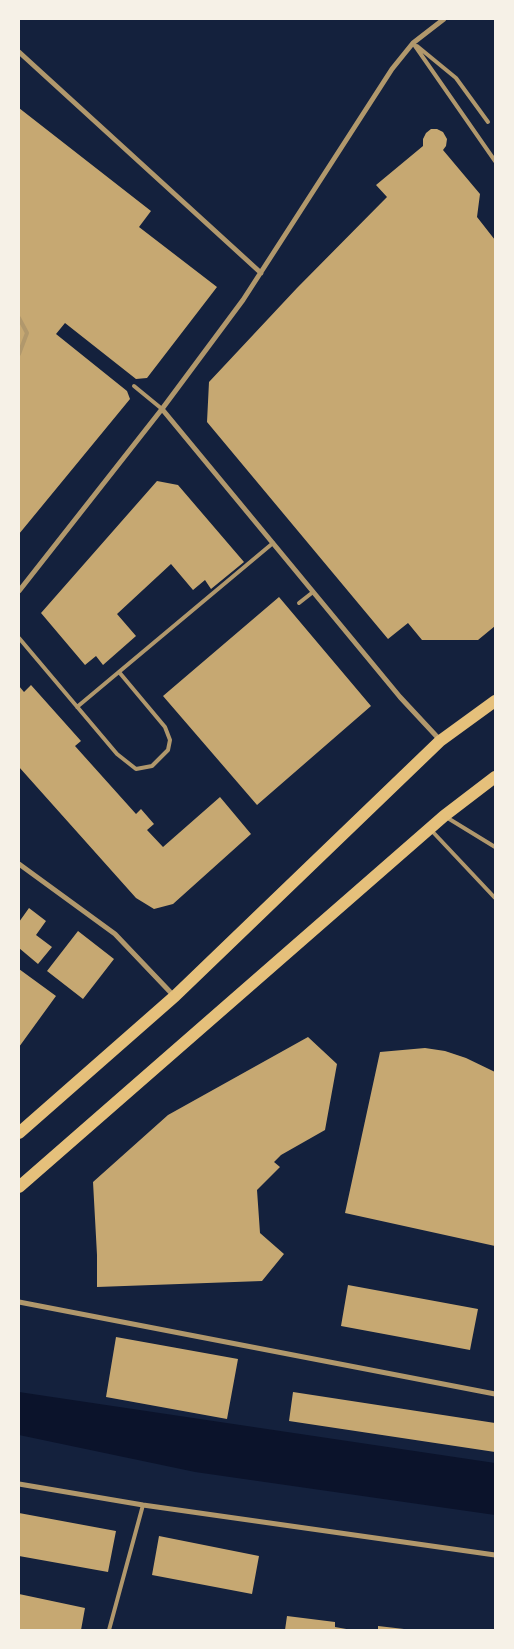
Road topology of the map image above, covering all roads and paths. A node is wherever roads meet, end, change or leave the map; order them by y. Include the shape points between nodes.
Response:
1 (444, 19) edge
2 (413, 43) junction
3 (19, 52) edge
4 (488, 122) dead end
5 (495, 161) edge
6 (261, 273) junction
7 (19, 318) edge
8 (19, 354) edge
9 (134, 386) dead end
10 (162, 409) junction
11 (273, 543) junction
12 (19, 591) edge
13 (313, 592) junction
14 (299, 603) dead end
15 (19, 638) edge
16 (119, 672) junction
17 (495, 700) edge
18 (77, 707) junction
19 (440, 741) junction
20 (495, 776) edge
21 (444, 816) junction
22 (430, 828) junction
23 (495, 847) edge
24 (19, 864) edge
25 (495, 898) edge
26 (175, 996) junction
27 (19, 1133) edge
28 (19, 1187) edge
29 (19, 1302) edge
30 (495, 1394) edge
31 (19, 1484) edge
32 (143, 1505) junction
33 (495, 1555) edge
34 (109, 1630) edge

1 - 2 street
2 - 4 lane via 456,78
2 - 5 lane
2 - 6 street via 392,69
3 - 6 street
6 - 10 street
7 - 8 lane via 27,332
9 - 10 lane
10 - 11 street
10 - 12 street
11 - 13 street
11 - 16 lane
13 - 14 lane
13 - 19 street
15 - 18 lane
16 - 18 lane
16 - 18 lane via 165,727 170,740 168,750 152,766 136,769 117,754
17 - 19 main road
19 - 26 main road
20 - 21 main road
21 - 22 main road
21 - 23 lane
22 - 25 lane
22 - 28 main road
24 - 26 street via 115,934
26 - 27 main road
29 - 30 street
31 - 32 street
32 - 33 street
32 - 34 lane

